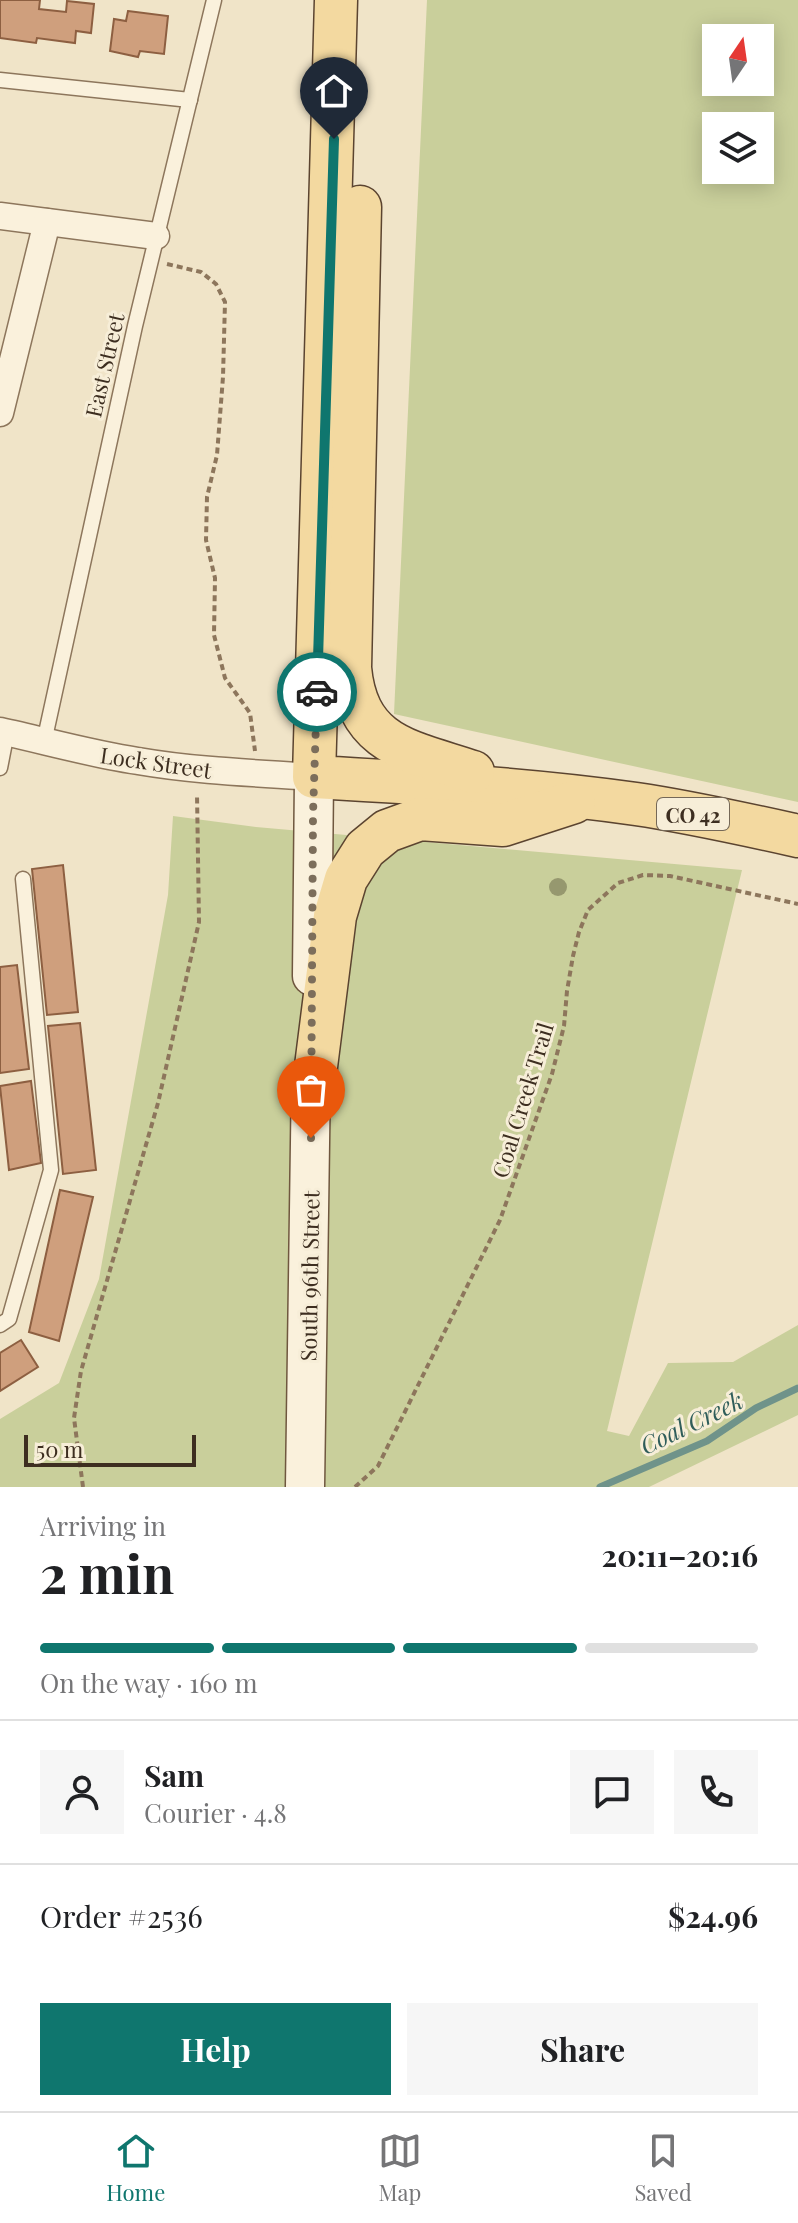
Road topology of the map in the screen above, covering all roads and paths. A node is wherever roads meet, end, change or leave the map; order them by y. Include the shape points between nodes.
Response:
1 (214, 0) edge
2 (336, 0) edge
3 (0, 80) edge
4 (190, 100) junction
5 (334, 139) junction
6 (0, 216) edge
7 (47, 222) junction
8 (154, 248) junction
9 (0, 413) edge
10 (3, 732) edge
11 (44, 742) junction
12 (0, 768) edge
13 (197, 769) junction
14 (257, 773) junction
15 (314, 777) junction
16 (527, 791) junction
17 (587, 798) junction
18 (798, 836) edge
19 (23, 879) dead end
20 (798, 904) edge
21 (311, 1106) junction
22 (0, 1325) edge
23 (306, 1470) edge
24 (83, 1487) edge
25 (355, 1487) edge

1 - 4 lane, East Street
2 - 5 main road
3 - 4 lane
4 - 8 lane, East Street
5 - 15 main road
5 - 16 main road via 361,163 352,690 368,724 391,744
6 - 7 street
7 - 8 street
7 - 9 street
8 - 11 lane, East Street
8 - 14 path via 201,272 216,284 225,302 217,455 207,497 206,540 215,578 214,635 225,678 250,713
10 - 11 street, Lock Street
10 - 12 lane
11 - 13 street, Lock Street
13 - 14 street, Lock Street
13 - 24 path via 199,922 158,1103 81,1371 74,1418
14 - 15 street, Lock Street
15 - 16 main road, CO 42
15 - 21 main road, South 96th Street
16 - 17 main road, CO 42
17 - 18 main road, CO 42
17 - 21 main road via 503,825 420,819 387,831 365,849 346,879 335,916
19 - 22 lane via 51,1170 9,1319
20 - 25 path, Coal Creek Trail via 643,875 618,883 588,910 573,956 552,1074 500,1220 378,1466
21 - 23 main road, South 96th Street

